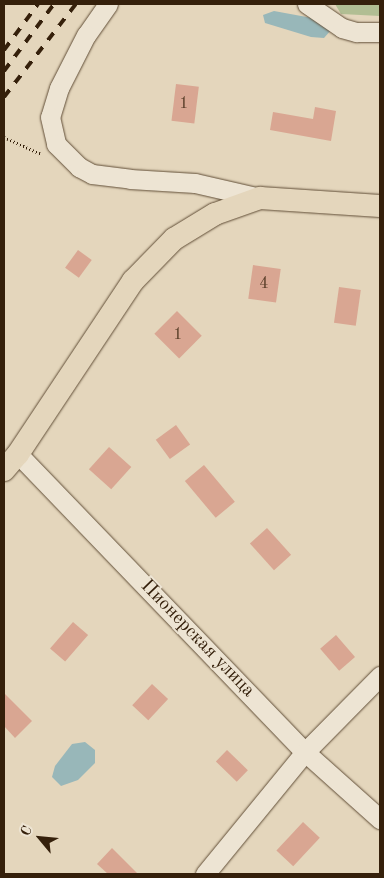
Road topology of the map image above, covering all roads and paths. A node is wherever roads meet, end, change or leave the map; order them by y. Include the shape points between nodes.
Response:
1 (108, 4) edge
2 (307, 4) edge
3 (380, 32) edge
4 (260, 198) junction
5 (380, 206) edge
6 (18, 454) junction
7 (4, 470) edge
8 (380, 676) edge
9 (305, 752) junction
10 (380, 819) edge
11 (204, 874) edge

1 - 4 street via 86,35 59,88 50,116 56,144 79,167 92,174 195,183
2 - 3 street via 342,28 356,32
4 - 5 main road
4 - 6 main road via 215,214 174,239 133,280
6 - 7 main road
6 - 9 street, Пионерская улица
8 - 9 street
9 - 10 street, Пионерская улица
9 - 11 street

